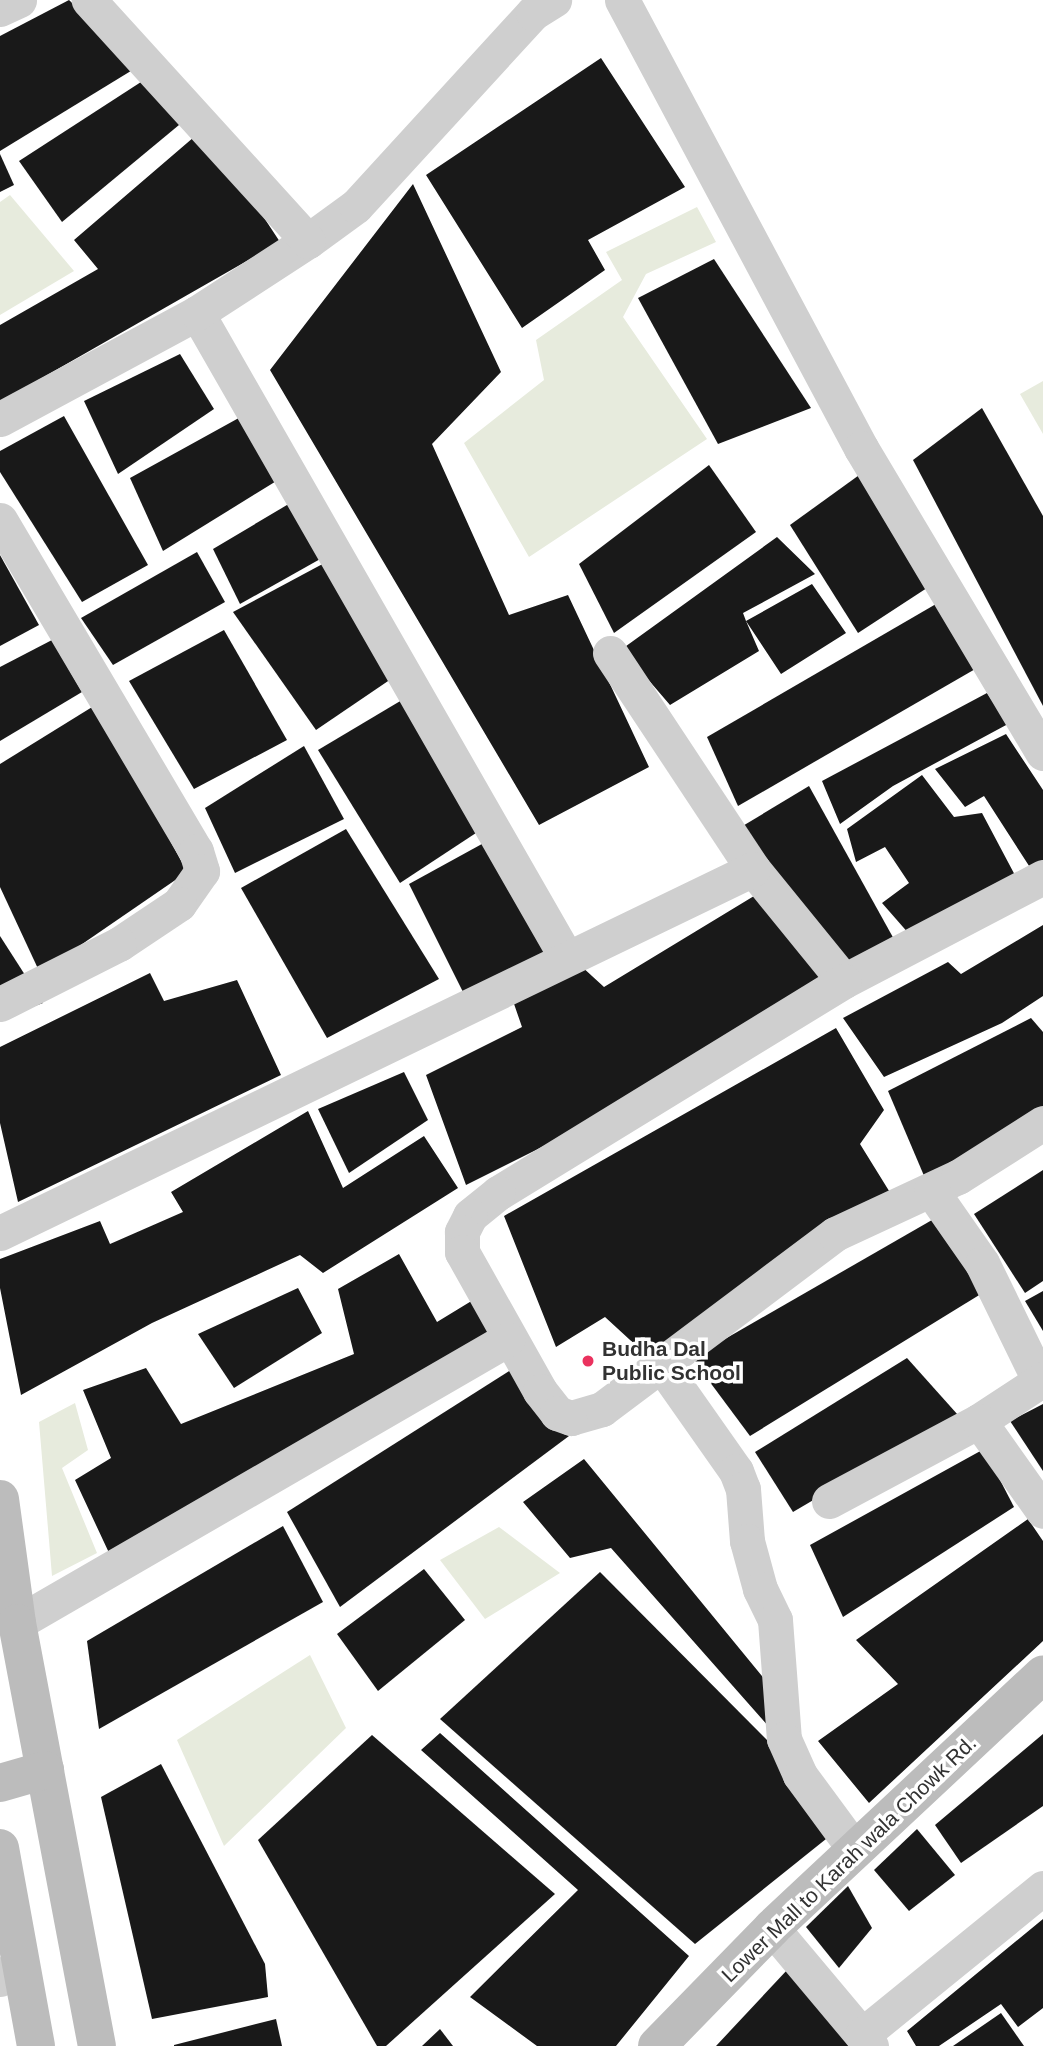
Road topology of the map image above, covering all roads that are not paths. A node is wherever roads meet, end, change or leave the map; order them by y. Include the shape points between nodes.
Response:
1 (19, 0) edge
2 (89, 0) edge
3 (554, 0) edge
4 (622, 0) edge
5 (0, 9) edge
6 (308, 241) junction
7 (197, 313) junction
8 (0, 419) edge
9 (0, 520) edge
10 (610, 653) dead end
11 (1043, 753) edge
12 (753, 869) junction
13 (1043, 877) edge
14 (566, 957) junction
15 (845, 981) junction
16 (0, 1004) edge
17 (1043, 1123) edge
18 (931, 1190) junction
19 (0, 1233) edge
20 (508, 1339) junction
21 (660, 1363) junction
22 (1041, 1380) edge
23 (979, 1421) junction
24 (0, 1499) edge
25 (829, 1501) dead end
26 (1043, 1511) edge
27 (17, 1623) junction
28 (1043, 1674) edge
29 (45, 1770) junction
30 (0, 1783) edge
31 (0, 1848) edge
32 (855, 1850) junction
33 (1043, 1888) edge
34 (772, 1928) junction
35 (10, 1971) edge
36 (866, 2041) edge
37 (36, 2046) edge
38 (97, 2046) edge
39 (657, 2046) edge

1 - 5 street
2 - 6 street
3 - 6 street via 533,13 356,206
4 - 11 street via 861,449
6 - 7 street
7 - 8 street
7 - 14 street
9 - 16 street via 196,851 202,871 179,904 120,944
10 - 12 street
12 - 14 street
12 - 15 street
13 - 15 street
14 - 19 street
15 - 20 street via 498,1194 470,1216 462,1232 462,1252
17 - 18 street
18 - 21 street via 835,1234
18 - 22 street via 982,1263
20 - 21 street via 557,1413 571,1418 602,1409
20 - 27 street
21 - 32 street via 736,1471 743,1489 747,1541 760,1589 775,1620 784,1739 800,1775
22 - 23 street
23 - 25 street
23 - 26 street
24 - 27 main road
27 - 29 main road
28 - 32 main road, Lower Mall to Karah wala Chowk Rd.
29 - 30 main road
29 - 38 main road
31 - 35 main road
32 - 34 main road, Lower Mall to Karah wala Chowk Rd.
33 - 36 street
34 - 36 street
34 - 39 main road, Lower Mall to Karah wala Chowk Rd.
35 - 37 main road

